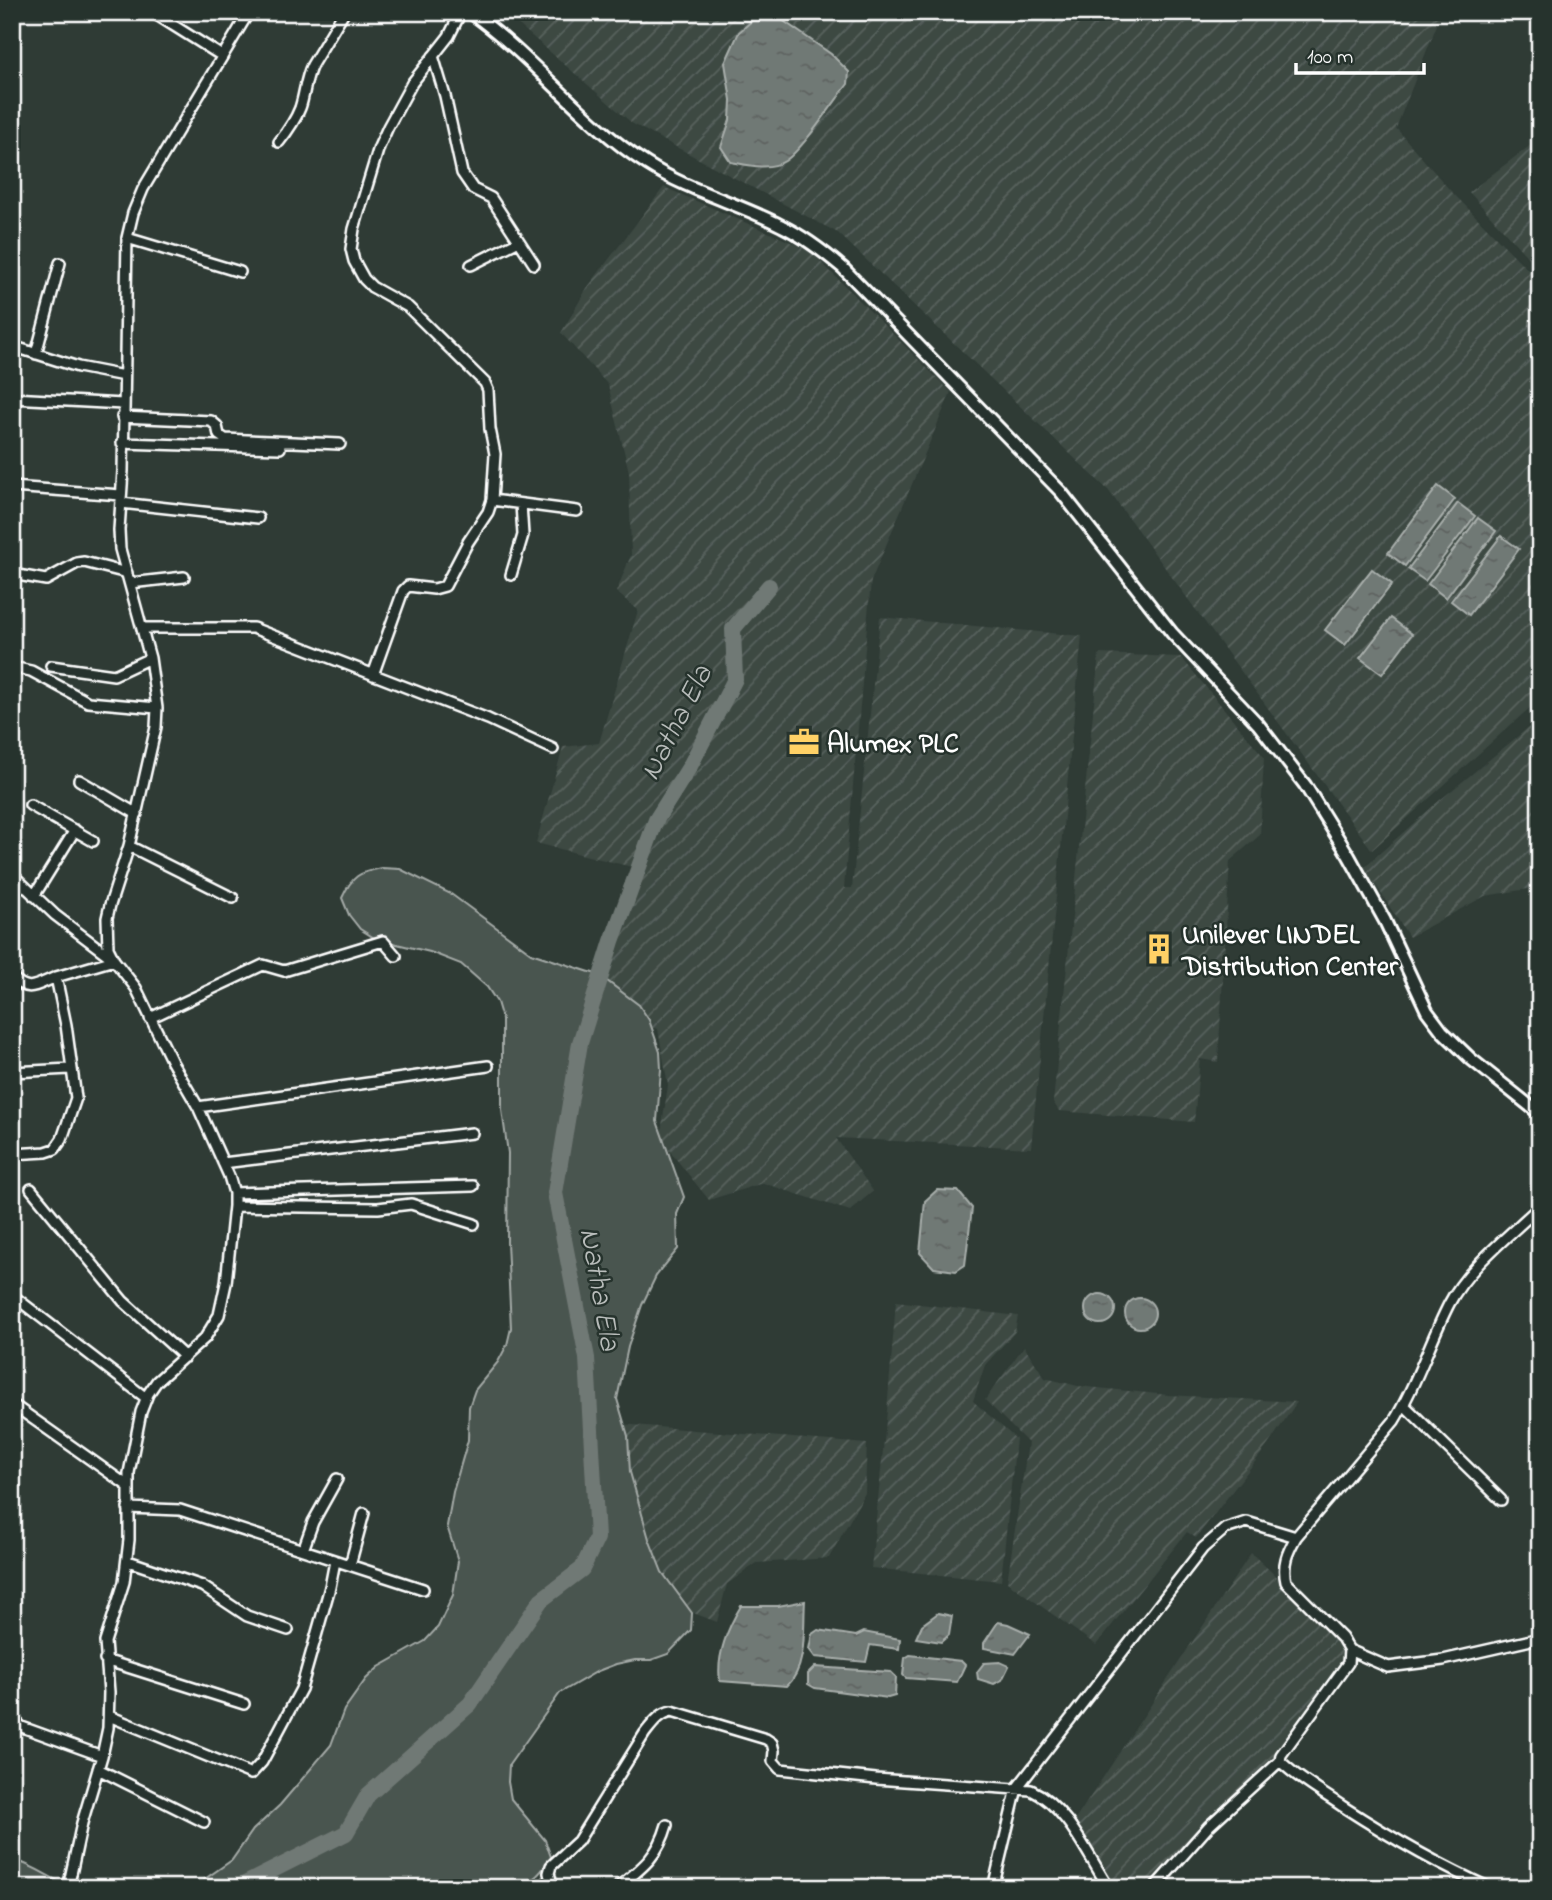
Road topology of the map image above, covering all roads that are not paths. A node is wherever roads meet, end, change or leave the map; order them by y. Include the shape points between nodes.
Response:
1 (152, 12) edge
2 (249, 12) edge
3 (344, 12) edge
4 (461, 12) edge
5 (470, 12) edge
6 (222, 55) junction
7 (433, 56) junction
8 (279, 142) dead end
9 (127, 238) junction
10 (519, 241) junction
11 (60, 263) dead end
12 (534, 264) dead end
13 (471, 265) dead end
14 (240, 272) dead end
15 (12, 346) edge
16 (36, 354) junction
17 (124, 376) junction
18 (12, 398) edge
19 (123, 404) junction
20 (122, 417) junction
21 (122, 443) junction
22 (340, 444) dead end
23 (280, 448) dead end
24 (12, 487) edge
25 (121, 499) junction
26 (492, 500) junction
27 (521, 504) junction
28 (577, 511) dead end
29 (258, 519) dead end
30 (127, 573) junction
31 (12, 574) edge
32 (511, 575) dead end
33 (184, 577) dead end
34 (130, 583) junction
35 (143, 628) junction
36 (150, 658) junction
37 (51, 666) dead end
38 (12, 667) edge
39 (373, 675) junction
40 (157, 708) junction
41 (553, 749) dead end
42 (79, 780) dead end
43 (30, 805) dead end
44 (137, 814) junction
45 (75, 830) junction
46 (93, 841) dead end
47 (129, 846) junction
48 (12, 874) edge
49 (34, 896) junction
50 (233, 898) dead end
51 (396, 956) dead end
52 (114, 960) junction
53 (12, 977) edge
54 (56, 977) junction
55 (23, 988) junction
56 (12, 991) edge
57 (150, 1018) junction
58 (488, 1066) dead end
59 (71, 1069) junction
60 (12, 1072) edge
61 (198, 1107) junction
62 (1540, 1114) edge
63 (472, 1133) dead end
64 (12, 1154) edge
65 (223, 1163) junction
66 (472, 1186) dead end
67 (31, 1189) dead end
68 (234, 1193) junction
69 (234, 1206) junction
70 (1540, 1206) edge
71 (474, 1224) dead end
72 (12, 1295) edge
73 (185, 1357) junction
74 (146, 1398) junction
75 (12, 1404) edge
76 (1404, 1405) junction
77 (337, 1479) dead end
78 (128, 1486) junction
79 (1501, 1500) dead end
80 (128, 1508) junction
81 (364, 1513) dead end
82 (1296, 1537) junction
83 (303, 1550) junction
84 (128, 1561) junction
85 (335, 1561) junction
86 (350, 1566) junction
87 (424, 1589) dead end
88 (288, 1630) dead end
89 (1540, 1638) edge
90 (1349, 1650) junction
91 (105, 1660) junction
92 (244, 1704) dead end
93 (109, 1716) junction
94 (12, 1719) edge
95 (102, 1756) junction
96 (1280, 1762) junction
97 (98, 1769) junction
98 (1017, 1788) junction
99 (205, 1822) dead end
100 (667, 1825) dead end
101 (1471, 1884) edge
102 (68, 1888) edge
103 (553, 1888) edge
104 (617, 1888) edge
105 (993, 1888) edge
106 (1109, 1888) edge
107 (1154, 1888) edge
108 (1490, 1888) edge

1 - 6 street
2 - 6 street
3 - 8 street via 307,73 301,106
4 - 7 street
5 - 62 main road via 618,145 691,188 773,222 822,251 1044,474 1171,633 1258,724 1305,786 1355,866 1418,995 1442,1031
6 - 9 street via 143,189
7 - 10 street via 462,173 473,189 491,198
7 - 26 street via 402,100 379,147 351,249 364,279 408,307 486,386 495,454
9 - 14 street
9 - 17 street
10 - 12 street
10 - 13 street
11 - 16 street
15 - 16 street
16 - 17 street
17 - 19 street
18 - 19 street
19 - 20 street
20 - 21 street
20 - 22 street via 211,421 225,439
21 - 23 street
21 - 25 street
24 - 25 street
25 - 29 street
25 - 30 street via 119,540
26 - 27 street
26 - 39 street via 445,586 408,586 403,591
27 - 28 street
27 - 32 street via 523,535
30 - 31 street via 84,562 46,580
30 - 34 street
33 - 34 street
34 - 35 street
35 - 36 street
35 - 39 street via 253,628
36 - 37 street via 114,675
36 - 40 street
38 - 40 street via 31,671 88,702
39 - 41 street
40 - 44 street
42 - 44 street
43 - 45 street
44 - 47 street
45 - 46 street
45 - 49 street
47 - 50 street
47 - 52 street via 107,918 108,948
48 - 49 street
49 - 52 street
51 - 57 street via 383,941 285,971 263,965
52 - 54 street
52 - 57 street via 136,988
53 - 55 street
54 - 55 street
54 - 59 street
55 - 56 street
57 - 61 street
58 - 61 street
59 - 60 street
59 - 64 street via 76,1098 62,1139 46,1152
61 - 65 street
63 - 65 street
65 - 68 street
66 - 68 street
67 - 73 street via 123,1301
68 - 69 street
69 - 71 street via 378,1208 411,1204
69 - 73 street via 219,1315 205,1338
70 - 76 street via 1466,1279 1450,1303
72 - 74 street
73 - 74 street via 157,1381
74 - 78 street
75 - 78 street
76 - 79 street
76 - 82 street
77 - 83 street
78 - 80 street
80 - 83 street via 180,1510
80 - 84 street
81 - 86 street
82 - 90 street via 1286,1556 1286,1582
82 - 98 street via 1247,1522 1225,1529 1203,1548
83 - 85 street
84 - 88 street via 202,1586 247,1616
84 - 91 street via 106,1635
85 - 86 street
85 - 93 street via 301,1689 251,1774
86 - 87 street
89 - 90 street via 1388,1667
90 - 96 street via 1348,1663
91 - 92 street
91 - 93 street
93 - 95 street
94 - 95 street via 22,1727
95 - 97 street
96 - 101 street via 1369,1824
96 - 107 street via 1209,1826
97 - 99 street
97 - 102 street
98 - 103 street via 780,1769 773,1761 772,1743 766,1739 666,1712 645,1733 578,1841 551,1866
98 - 105 street
98 - 106 street via 1049,1799 1086,1847
100 - 104 street via 651,1860
101 - 108 street

